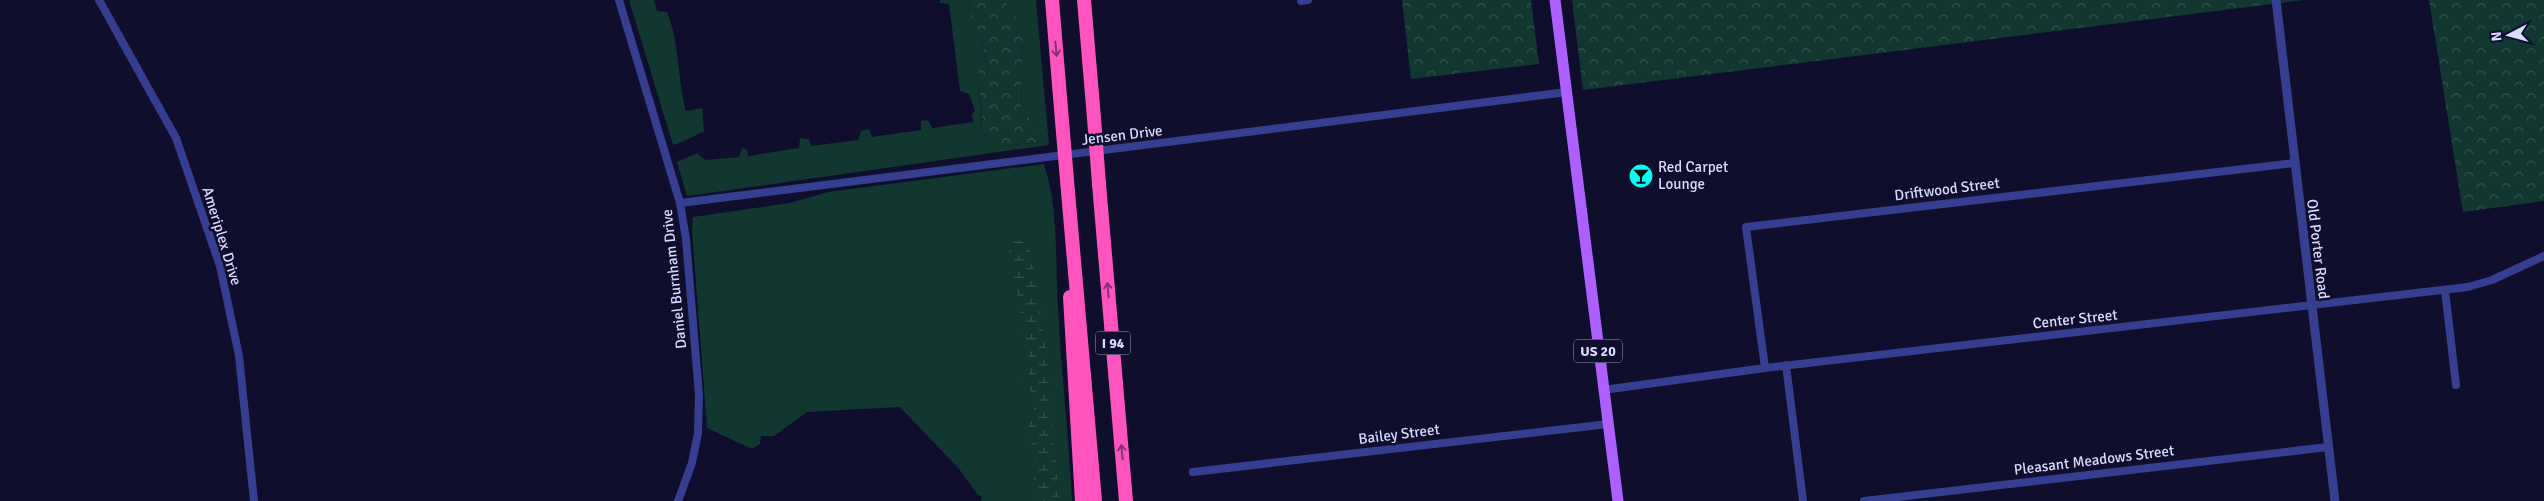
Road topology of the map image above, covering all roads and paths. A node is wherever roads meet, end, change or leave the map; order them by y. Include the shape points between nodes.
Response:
1 (100, 0) edge
2 (619, 0) edge
3 (1052, 0) edge
4 (1084, 0) edge
5 (1554, 0) edge
6 (2276, 0) edge
7 (1566, 92) junction
8 (2294, 163) junction
9 (680, 202) junction
10 (1071, 218) junction
11 (2544, 256) edge
12 (2445, 290) junction
13 (2312, 306) junction
14 (1786, 365) junction
15 (1765, 368) junction
16 (2456, 385) dead end
17 (1603, 390) junction
18 (1608, 424) junction
19 (2328, 447) junction
20 (1193, 472) dead end
21 (254, 501) edge
22 (678, 501) edge
23 (1082, 501) edge
24 (1095, 501) edge
25 (1126, 501) edge
26 (1618, 501) edge
27 (1803, 501) edge
28 (1864, 501) edge
29 (2335, 501) edge

1 - 21 street, Ameriplex Drive via 176,138 220,266 239,356
2 - 9 street, Daniel Burnham Drive
3 -> 10 highway, I 94, bridge
25 -> 4 highway, I 94, bridge
5 - 7 main road, US 20
6 - 8 street, Old Porter Road
7 - 9 street, Jensen Drive
7 - 17 main road, US 20
8 - 13 street, Old Porter Road
8 - 15 street, Driftwood Street via 1746,226
9 - 22 street, Daniel Burnham Drive via 699,395 698,433 692,463
10 - 23 highway via 1069,320
10 - 24 highway, I 94
11 - 12 street, Center Street via 2492,280
12 - 13 street, Center Street
12 - 16 street
13 - 14 street, Center Street
13 - 19 street, Old Porter Road
14 - 15 street, Center Street
14 - 27 street
15 - 17 street, Center Street
17 - 18 main road, US 20
18 - 20 street, Bailey Street
18 - 26 main road, US 20
19 - 28 street, Pleasant Meadows Street
19 - 29 street, Old Porter Road

